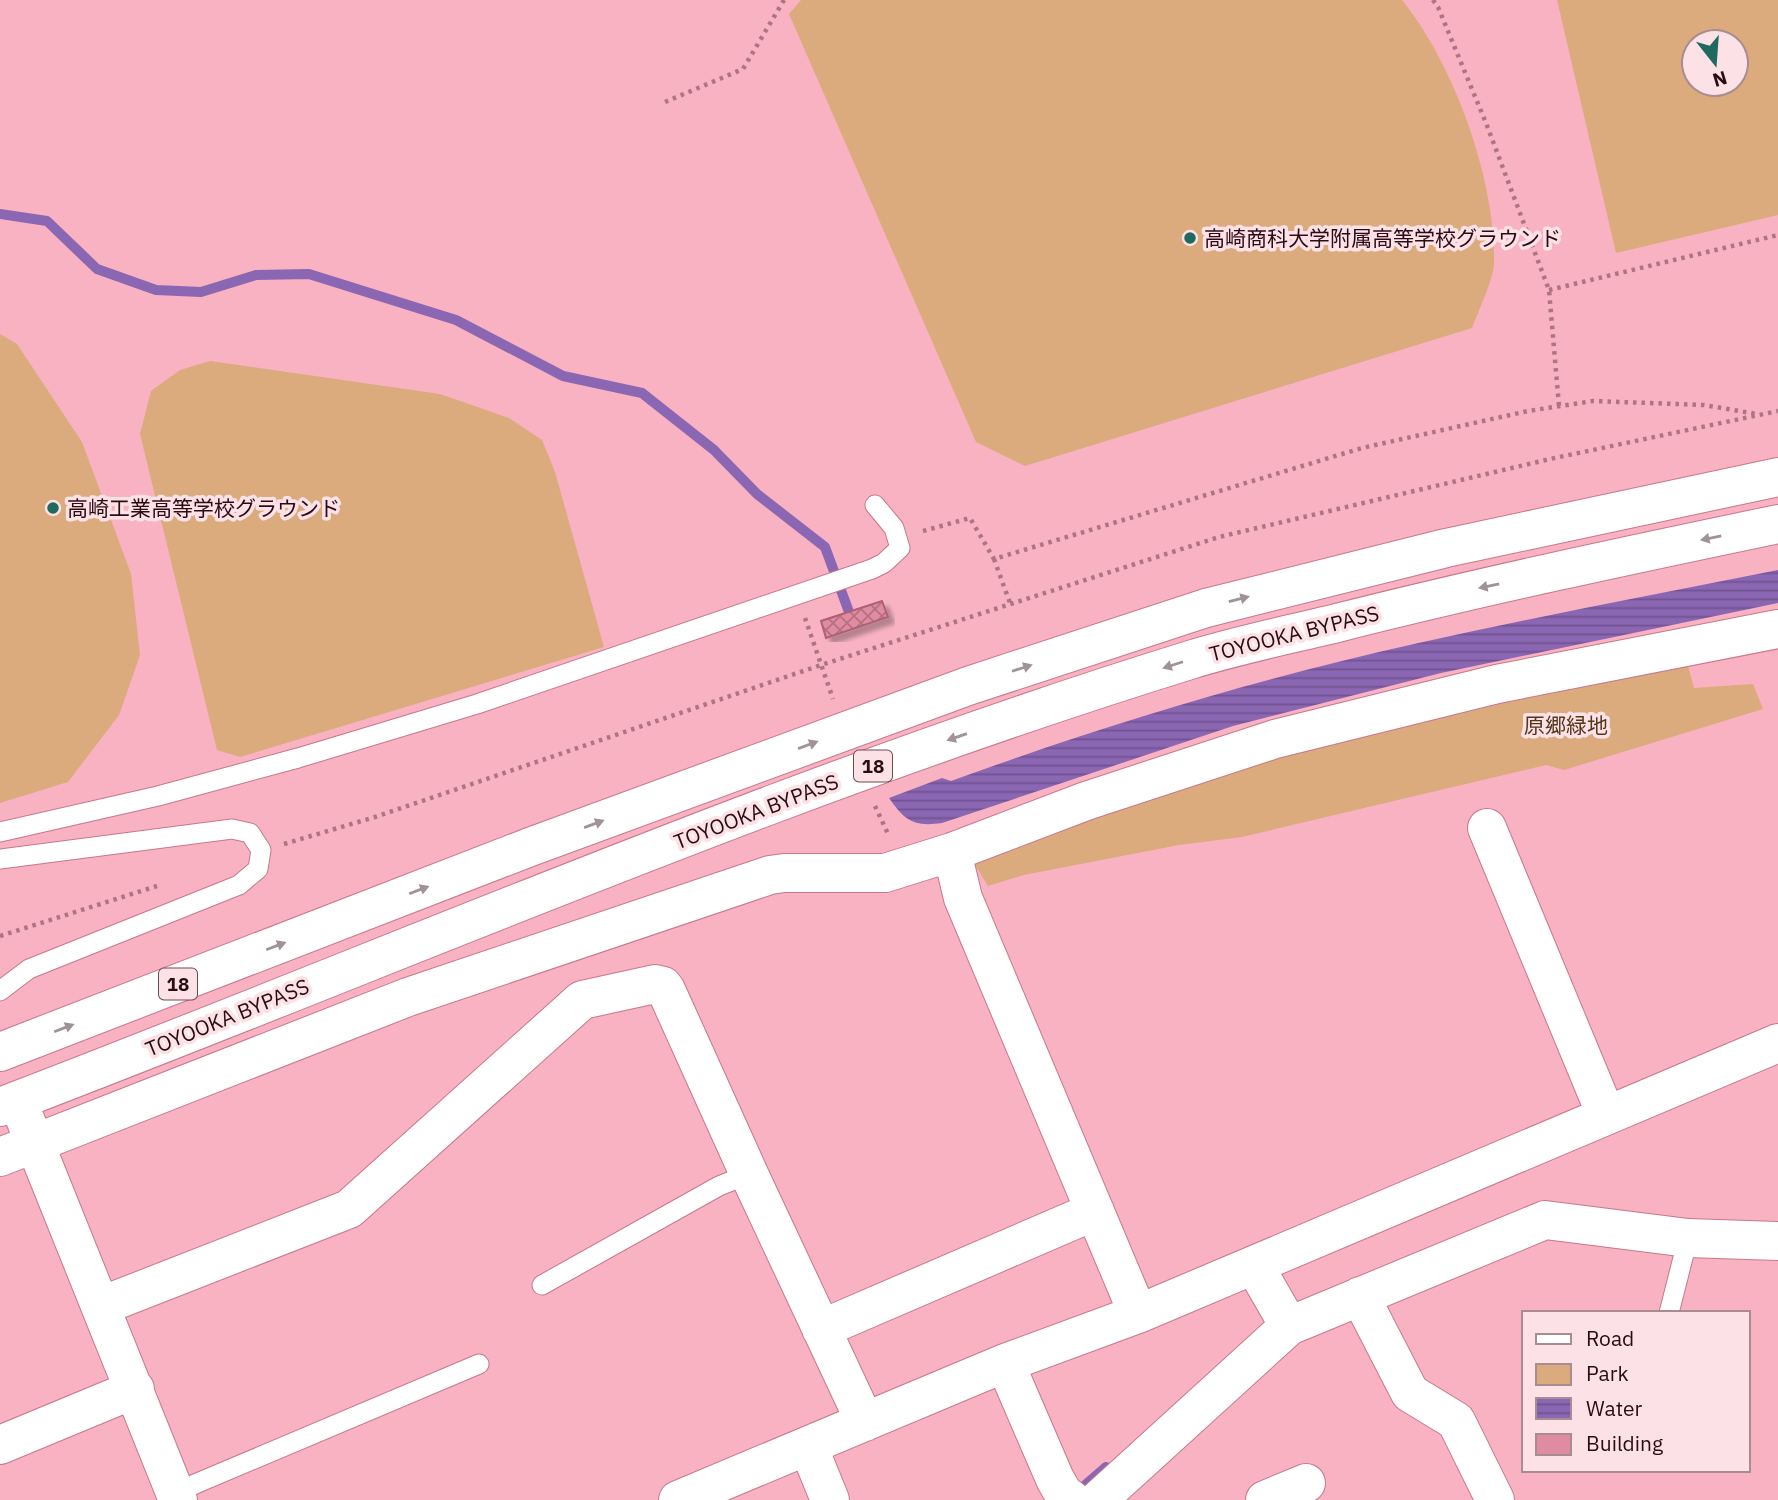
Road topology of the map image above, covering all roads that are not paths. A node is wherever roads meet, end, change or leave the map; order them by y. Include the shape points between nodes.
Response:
1 (1778, 477) edge
2 (875, 505) dead end
3 (1778, 524) edge
4 (1778, 629) edge
5 (1487, 828) dead end
6 (0, 832) edge
7 (953, 852) junction
8 (0, 859) edge
9 (0, 991) edge
10 (1778, 1043) edge
11 (0, 1052) edge
12 (9, 1103) edge
13 (1606, 1115) junction
14 (17, 1150) edge
15 (749, 1174) junction
16 (1095, 1211) junction
17 (1688, 1238) junction
18 (1778, 1241) edge
19 (1254, 1265) junction
20 (542, 1284) dead end
21 (1360, 1296) junction
22 (101, 1306) junction
23 (1670, 1311) edge
24 (1138, 1314) junction
25 (1289, 1326) junction
26 (821, 1329) junction
27 (1005, 1363) junction
28 (480, 1364) dead end
29 (135, 1389) junction
30 (865, 1422) junction
31 (0, 1445) edge
32 (808, 1446) junction
33 (1306, 1483) dead end
34 (1078, 1497) edge
35 (174, 1498) edge
36 (678, 1500) edge
37 (830, 1500) edge
38 (1265, 1500) edge
39 (1495, 1500) edge

11 -> 1 main road, TOYOOKA BYPASS / 18 via 530,847 968,685 1206,608 1446,548
2 - 6 lane via 901,548 872,569 349,743 158,796
3 -> 12 main road, TOYOOKA BYPASS / 18 via 1369,614 1196,658 1047,706 869,767 544,891
4 - 7 main road via 1497,684 1275,738 1086,801
5 - 13 main road
7 - 14 main road via 886,873 770,875 408,997
7 - 16 main road via 963,898
8 - 9 lane via 232,829 250,833 261,850 258,869 239,885 29,969
10 - 13 main road
12 - 14 main road
13 - 19 main road
14 - 22 main road
15 - 20 lane
15 - 22 main road via 666,990 649,984 582,1000 349,1209
15 - 26 main road
16 - 24 main road
16 - 26 main road
17 - 18 main road
17 - 21 main road via 1545,1220
17 - 23 lane
19 - 24 main road
19 - 25 main road
21 - 25 main road
21 - 39 main road via 1410,1393 1456,1421
22 - 29 main road
24 - 27 main road
25 - 34 main road
26 - 30 main road
27 - 30 main road
27 - 34 main road
28 - 35 lane
29 - 31 main road
29 - 35 main road
30 - 32 main road
32 - 36 main road
32 - 37 main road
33 - 38 main road

